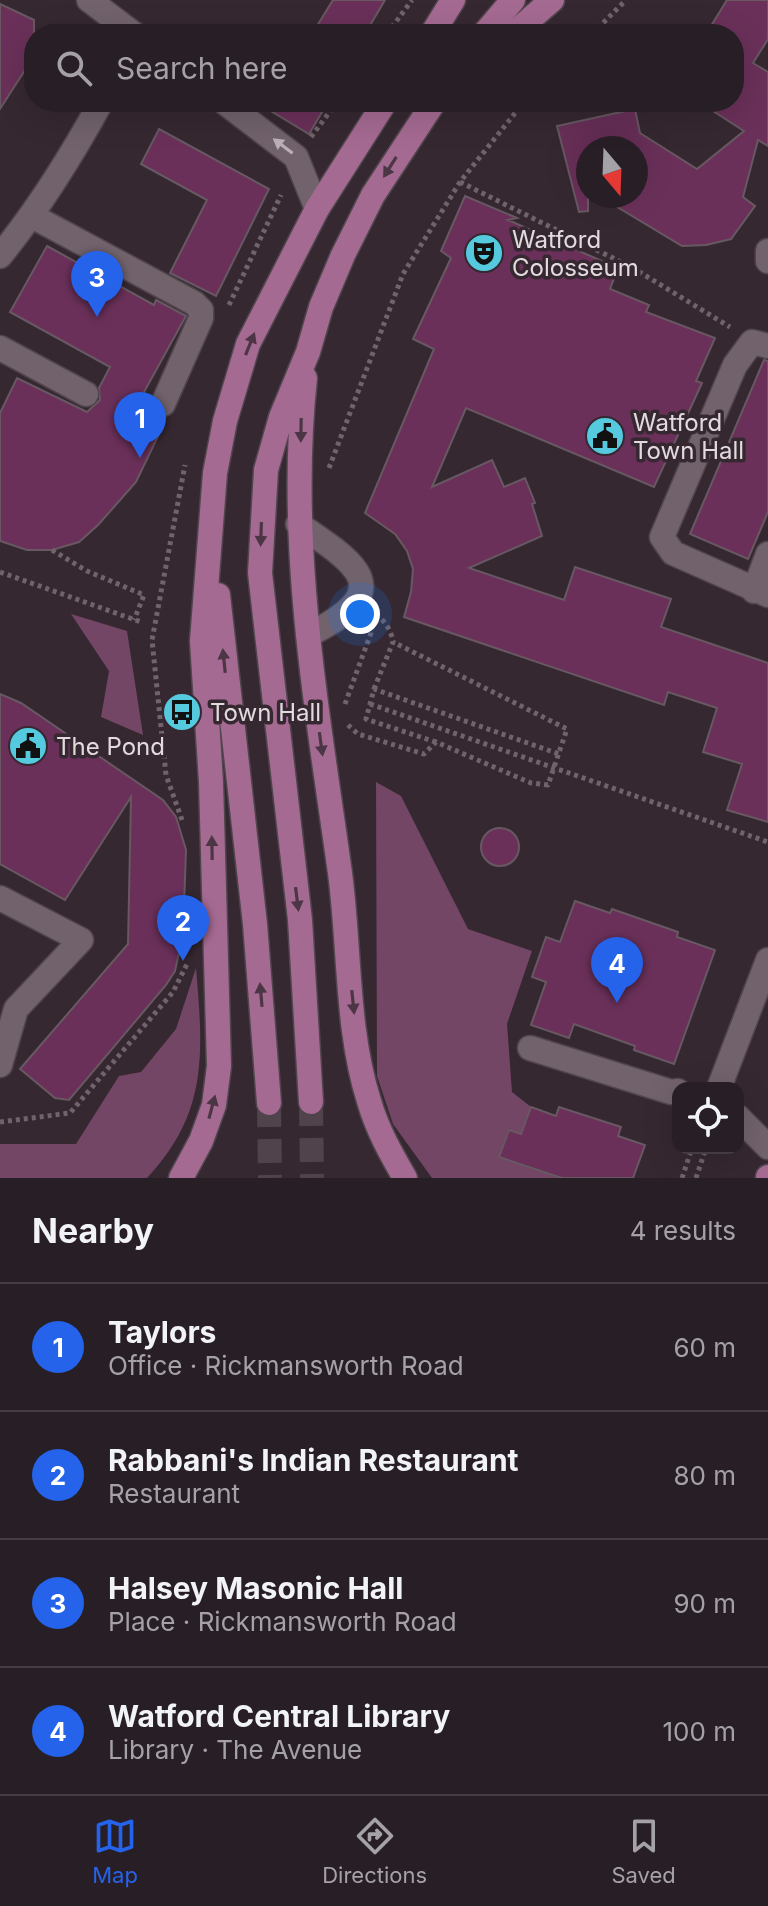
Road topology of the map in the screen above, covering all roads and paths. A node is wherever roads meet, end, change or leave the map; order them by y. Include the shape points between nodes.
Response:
1 (89, 0) edge
2 (412, 0) edge
3 (453, 0) edge
4 (513, 0) edge
5 (552, 0) edge
6 (626, 0) edge
7 (121, 24) edge
8 (394, 24) edge
9 (438, 24) edge
10 (493, 24) edge
11 (524, 24) edge
12 (602, 24) edge
13 (95, 112) edge
14 (237, 112) edge
15 (330, 112) edge
16 (379, 112) edge
17 (427, 112) edge
18 (516, 112) edge
19 (296, 157) junction
20 (460, 182) junction
21 (317, 209) junction
22 (32, 216) junction
23 (768, 251) edge
24 (0, 256) edge
25 (768, 261) edge
26 (760, 344) edge
27 (0, 348) edge
28 (308, 352) junction
29 (86, 394) dead end
30 (163, 404) dead end
31 (215, 473) junction
32 (327, 474) dead end
33 (298, 524) junction
34 (52, 550) dead end
35 (768, 554) edge
36 (0, 572) edge
37 (761, 593) edge
38 (308, 635) junction
39 (393, 642) junction
40 (374, 689) junction
41 (370, 704) junction
42 (436, 742) junction
43 (559, 754) junction
44 (554, 769) junction
45 (768, 842) edge
46 (0, 898) edge
47 (768, 960) edge
48 (530, 1048) dead end
49 (0, 1065) edge
50 (715, 1082) edge
51 (672, 1092) edge
52 (311, 1102) tunnel mouth
53 (269, 1103) tunnel mouth
54 (744, 1123) edge
55 (768, 1147) edge
56 (690, 1154) edge
57 (704, 1154) edge
58 (181, 1178) edge
59 (405, 1178) edge
60 (682, 1178) edge
61 (696, 1178) edge

1 - 7 street
2 - 8 path
3 - 9 main road
4 - 10 main road
5 - 11 main road
6 - 12 path
13 - 22 street
19 -> 14 street
15 - 19 path
16 - 21 main road
17 -> 28 main road via 373,195 343,255
18 - 20 path
19 - 21 street
20 - 26 path via 633,268
20 - 32 path via 403,274
31 -> 21 main road via 248,344
22 - 24 street
22 - 30 street via 201,310
23 - 25 street
26 - 37 street via 735,365 662,537 673,553
27 - 29 street
28 -> 33 main road
28 -> 52 main road via 266,470 260,573 300,920
53 -> 31 main road via 255,924 219,612
58 -> 31 main road via 214,1105 219,1066 202,641
33 - 38 main road
33 - 38 street via 338,550 360,575 361,591 347,613
34 - 36 path via 144,595 137,621
35 - 37 street
38 -> 59 main road via 358,1054 369,1101
39 - 40 path
39 - 42 path via 381,618 369,614 371,633 345,701 347,723 358,734 424,754
39 - 43 path via 567,729
40 - 41 path
40 - 43 path
41 - 42 path via 366,719
41 - 44 path
42 - 44 path via 531,783 548,785
43 - 44 path
44 - 45 path
46 - 49 street via 81,940 16,1009
47 - 50 street
48 - 51 street
54 - 55 street
56 - 60 path
57 - 61 path

